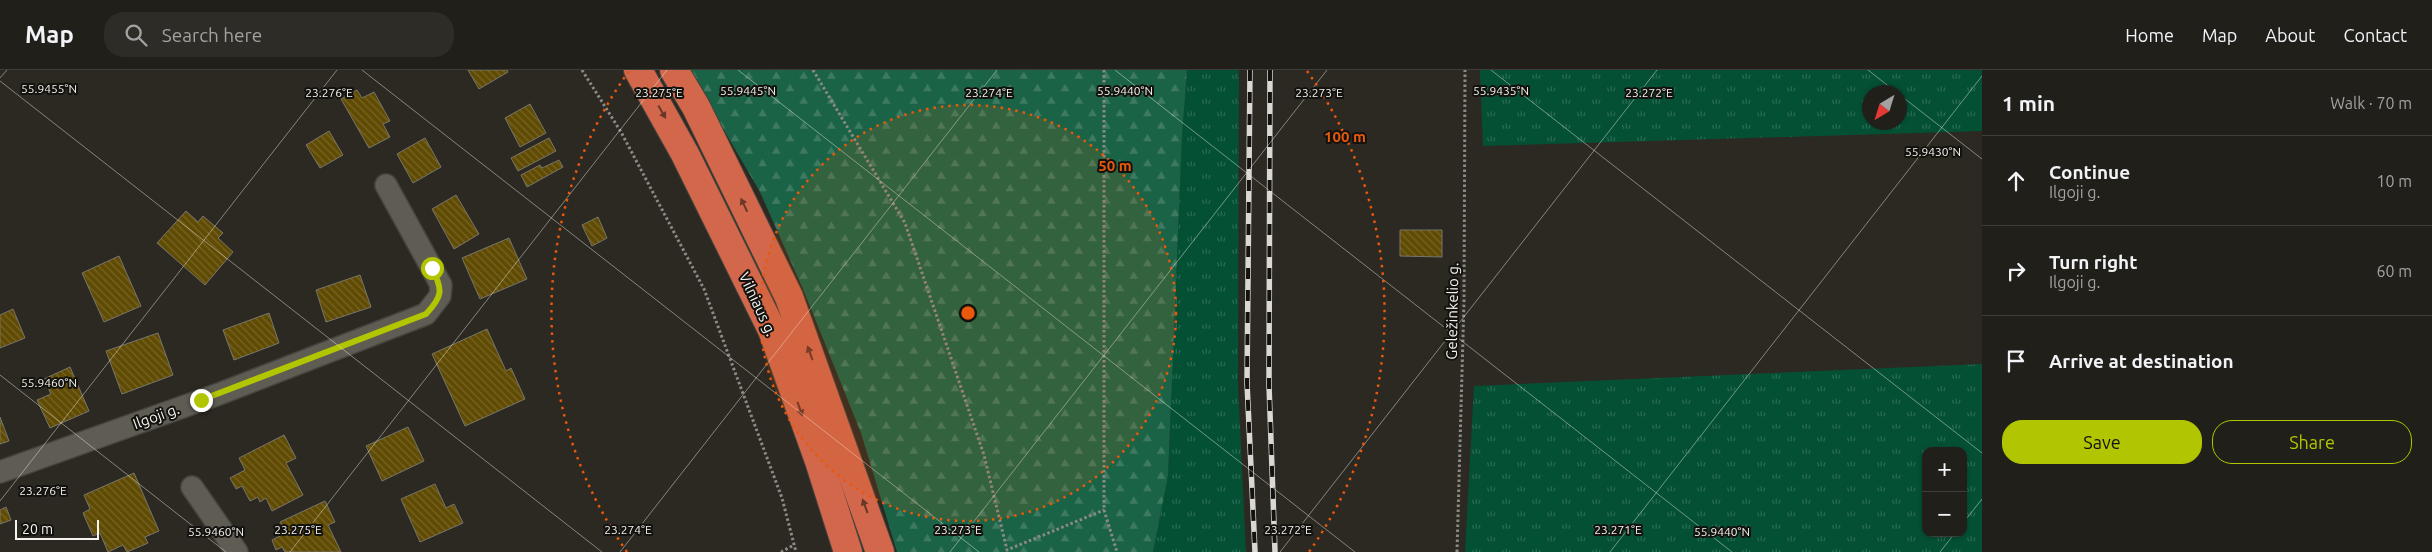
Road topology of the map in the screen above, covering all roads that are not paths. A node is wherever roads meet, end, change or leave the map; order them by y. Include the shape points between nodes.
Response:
1 (638, 70) edge
2 (674, 70) edge
3 (386, 185) dead end
4 (0, 472) edge
5 (192, 487) dead end
6 (237, 552) edge
7 (848, 552) edge
8 (880, 552) edge

1 -> 7 highway, Vilniaus g. via 685,154 772,330
8 -> 2 highway, Vilniaus g. via 790,297 696,107
3 - 4 street, Ilgoji g. via 441,285 440,296 426,314 219,394
5 - 6 street

